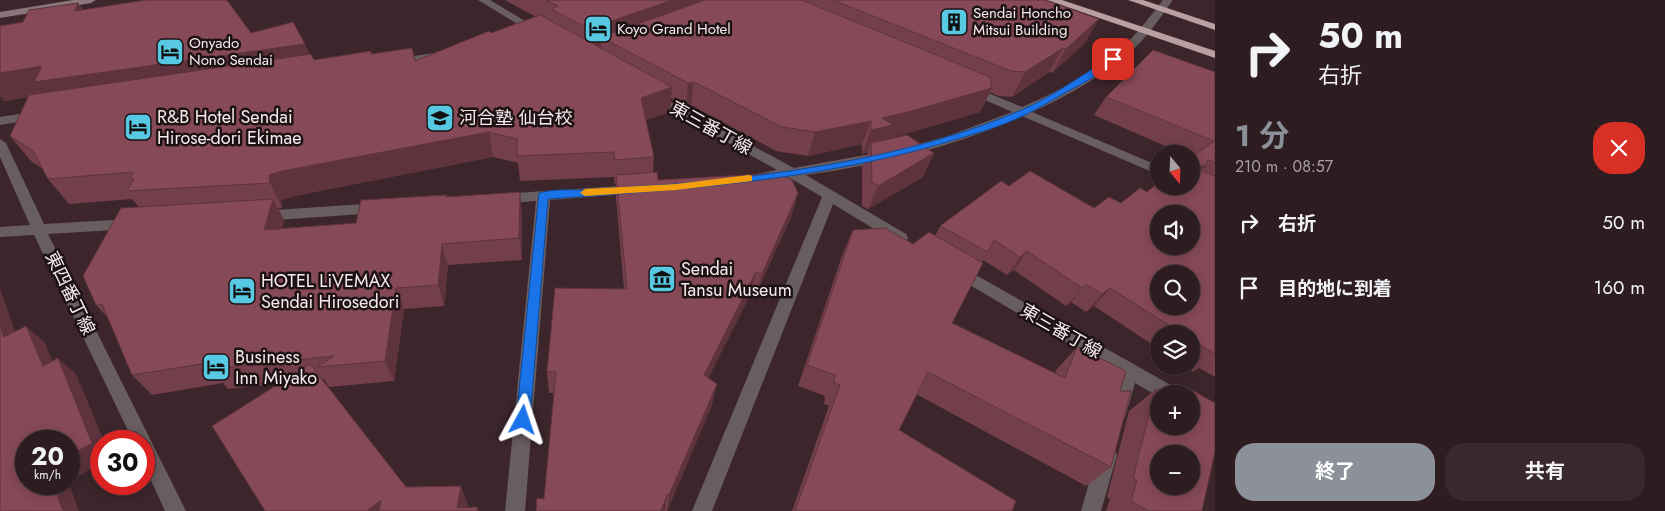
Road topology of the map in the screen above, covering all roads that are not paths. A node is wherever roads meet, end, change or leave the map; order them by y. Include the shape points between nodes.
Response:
1 (91, 0) edge
2 (483, 0) edge
3 (1052, 0) edge
4 (1134, 0) edge
5 (1164, 4) edge
6 (0, 15) edge
7 (1215, 27) edge
8 (1142, 31) junction
9 (540, 37) edge
10 (448, 54) edge
11 (1215, 56) edge
12 (379, 64) edge
13 (960, 86) edge
14 (644, 91) edge
15 (1024, 112) junction
16 (48, 114) edge
17 (0, 121) edge
18 (0, 143) edge
19 (1150, 167) edge
20 (792, 173) junction
21 (753, 178) edge
22 (651, 189) edge
23 (543, 196) junction
24 (829, 196) junction
25 (484, 200) edge
26 (394, 207) edge
27 (251, 217) edge
28 (145, 223) edge
29 (39, 230) junction
30 (0, 232) edge
31 (915, 246) edge
32 (949, 266) edge
33 (1130, 370) junction
34 (1155, 385) edge
35 (137, 430) edge
36 (155, 468) edge
37 (176, 511) edge
38 (515, 511) edge
39 (702, 511) edge
40 (1091, 511) edge

1 - 6 street
2 - 9 street
3 - 8 highway
4 - 5 highway
5 - 7 highway
5 - 8 street
8 - 11 highway
8 - 15 street via 1125,51 1089,76
10 - 12 street
13 - 15 street
14 - 20 street, 東三番丁線
15 - 19 street
15 - 20 street via 929,144
16 - 17 street
18 - 29 street, 東四番丁線
20 - 21 street
20 - 24 street, 東三番丁線
22 - 23 street
23 - 25 street
23 - 38 street
24 - 31 street, 東三番丁線
24 - 39 street
26 - 27 street
28 - 29 street
29 - 30 street
29 - 35 street, 東四番丁線
32 - 33 street, 東三番丁線
33 - 34 street, 東三番丁線
33 - 40 street
36 - 37 street

